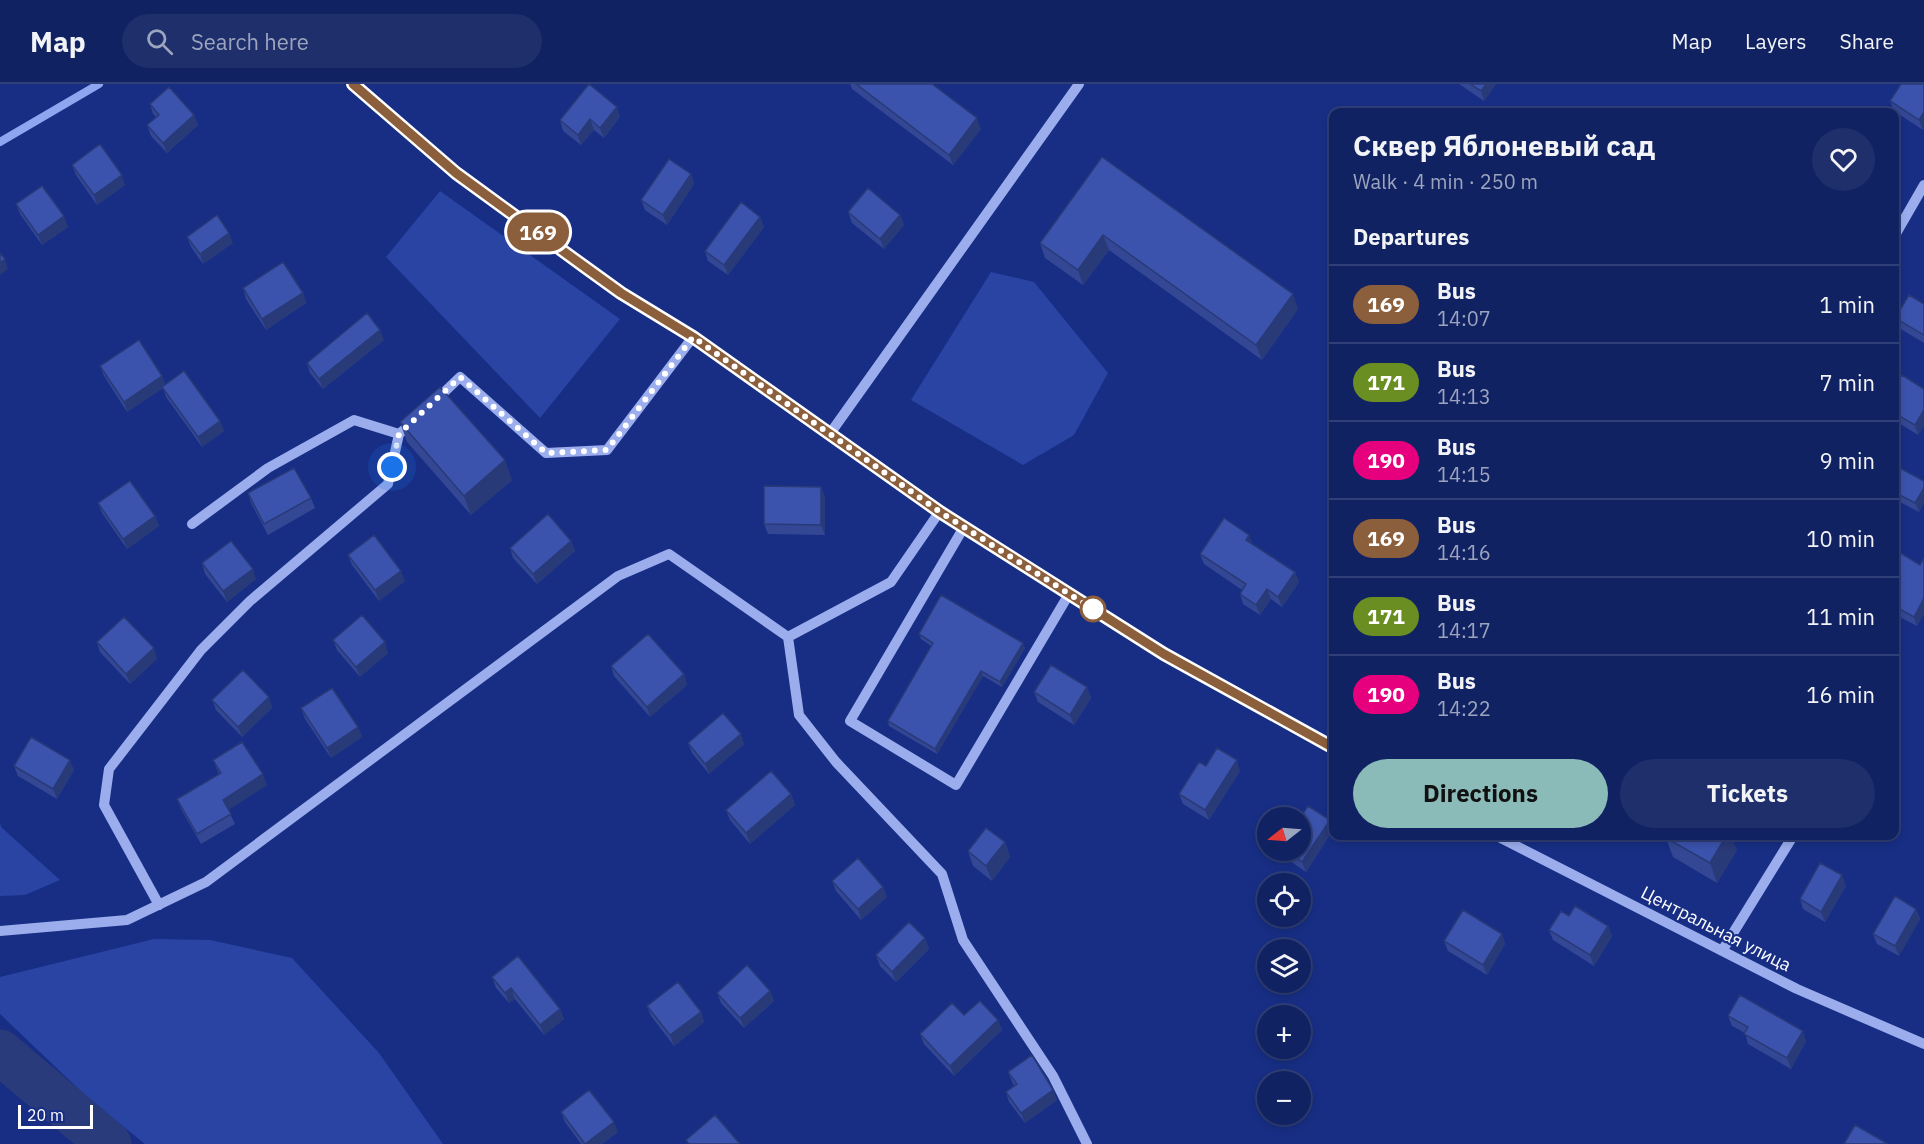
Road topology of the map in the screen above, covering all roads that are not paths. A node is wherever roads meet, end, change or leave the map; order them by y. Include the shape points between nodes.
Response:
1 (353, 84) edge
2 (1079, 84) edge
3 (1924, 185) edge
4 (1899, 228) edge
5 (693, 337) junction
6 (399, 434) junction
7 (829, 435) junction
8 (940, 512) junction
9 (192, 525) dead end
10 (964, 527) junction
11 (1069, 594) junction
12 (788, 637) junction
13 (1329, 745) edge
14 (1505, 840) edge
15 (1791, 840) edge
16 (159, 905) junction
17 (0, 931) edge
18 (1722, 951) junction
19 (1924, 1044) edge
20 (1087, 1144) edge

1 - 5 street via 456,173 621,293
2 - 7 street
3 - 4 street
5 - 6 street via 607,450 546,453 460,377
5 - 7 street
6 - 9 street via 354,420 268,468
6 - 16 street via 388,484 250,601 201,650 109,769 104,805
7 - 8 street
8 - 10 street
8 - 12 street via 891,582
10 - 11 street
10 - 11 street via 849,721 956,785
11 - 13 street via 1164,654
12 - 16 street via 669,554 618,576 206,882
12 - 20 street via 800,716 836,762 942,874 963,940 1053,1076
14 - 18 street, Центральная улица
15 - 18 street
16 - 17 street via 127,920
18 - 19 street, Центральная улица via 1797,989

